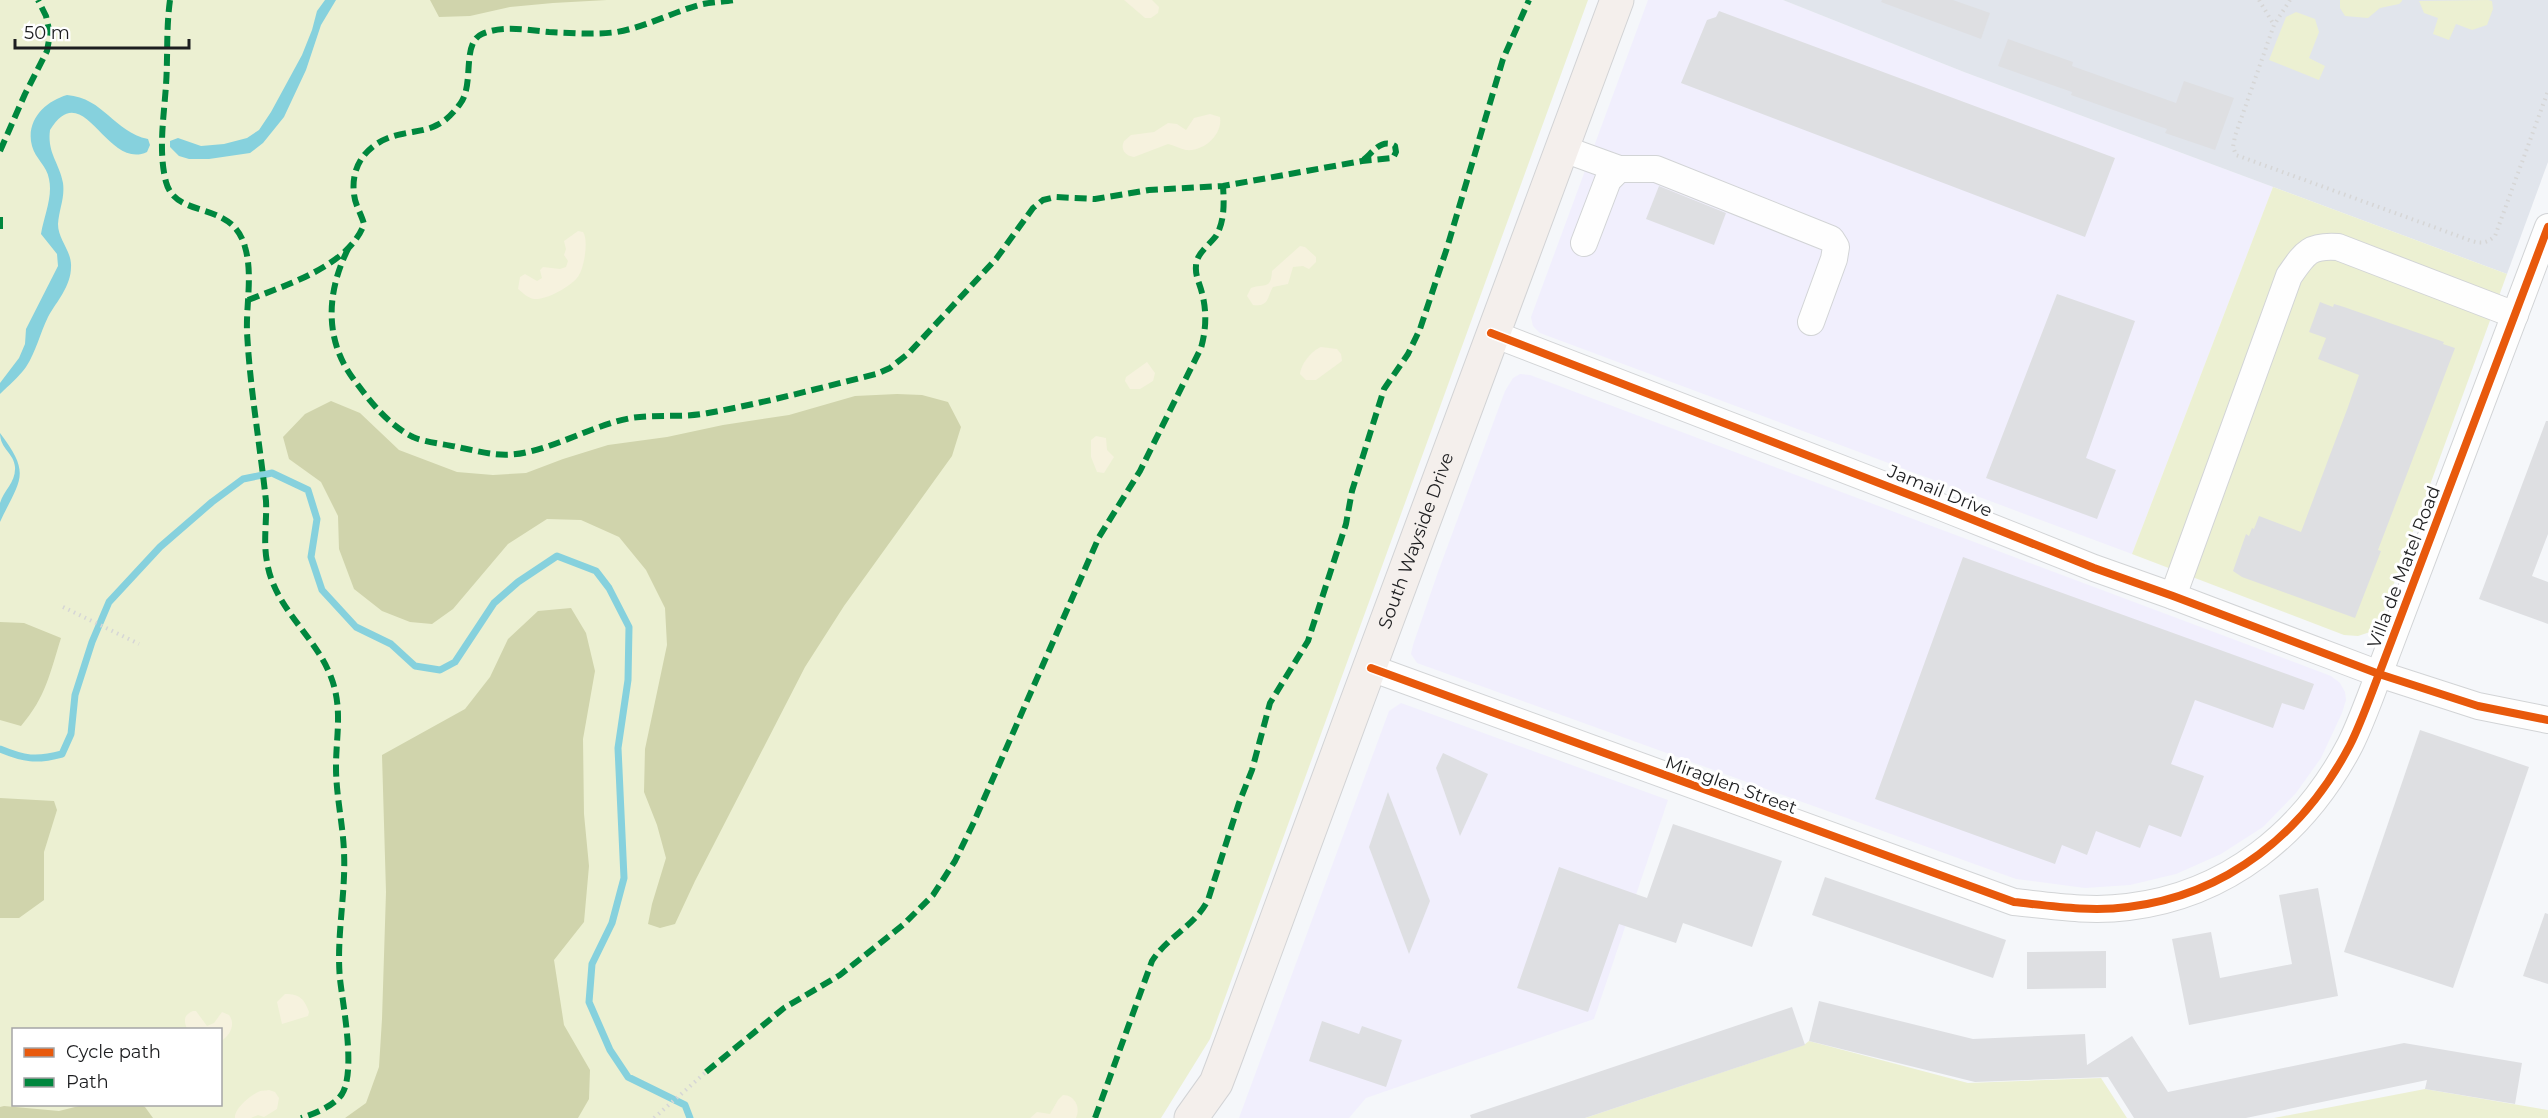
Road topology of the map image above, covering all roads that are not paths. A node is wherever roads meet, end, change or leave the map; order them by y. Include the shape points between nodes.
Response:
1 (1617, 0) edge
2 (1561, 148) junction
3 (1619, 169) junction
4 (2548, 227) edge
5 (1584, 243) dead end
6 (2515, 315) junction
7 (1811, 322) dead end
8 (1491, 333) junction
9 (2174, 596) junction
10 (1371, 668) junction
11 (2379, 674) junction
12 (2548, 720) edge
13 (2086, 909) joint
14 (1216, 1083) junction
15 (1191, 1118) edge
16 (1212, 1118) edge

1 - 2 main road, South Wayside Drive
2 - 3 street
2 - 8 main road, South Wayside Drive
3 - 5 street via 1608,180
3 - 7 street via 1656,169 1831,239 1836,247 1834,259
4 - 6 street, Villa de Matel Road
6 - 9 street via 2338,247 2319,246 2305,254 2289,276
6 - 11 street, Villa de Matel Road
8 - 9 street, Jamail Drive
8 - 10 main road, South Wayside Drive
9 - 11 street, Jamail Drive
10 - 13 street, Miraglen Street via 2014,902
10 - 14 main road, South Wayside Drive
11 - 12 street, Jamail Drive via 2478,706
11 - 13 street, Villa de Matel Road via 2350,744 2323,790 2292,827 2251,862 2205,887 2128,907
14 - 15 main road, South Wayside Drive
14 - 16 main road, South Wayside Drive

